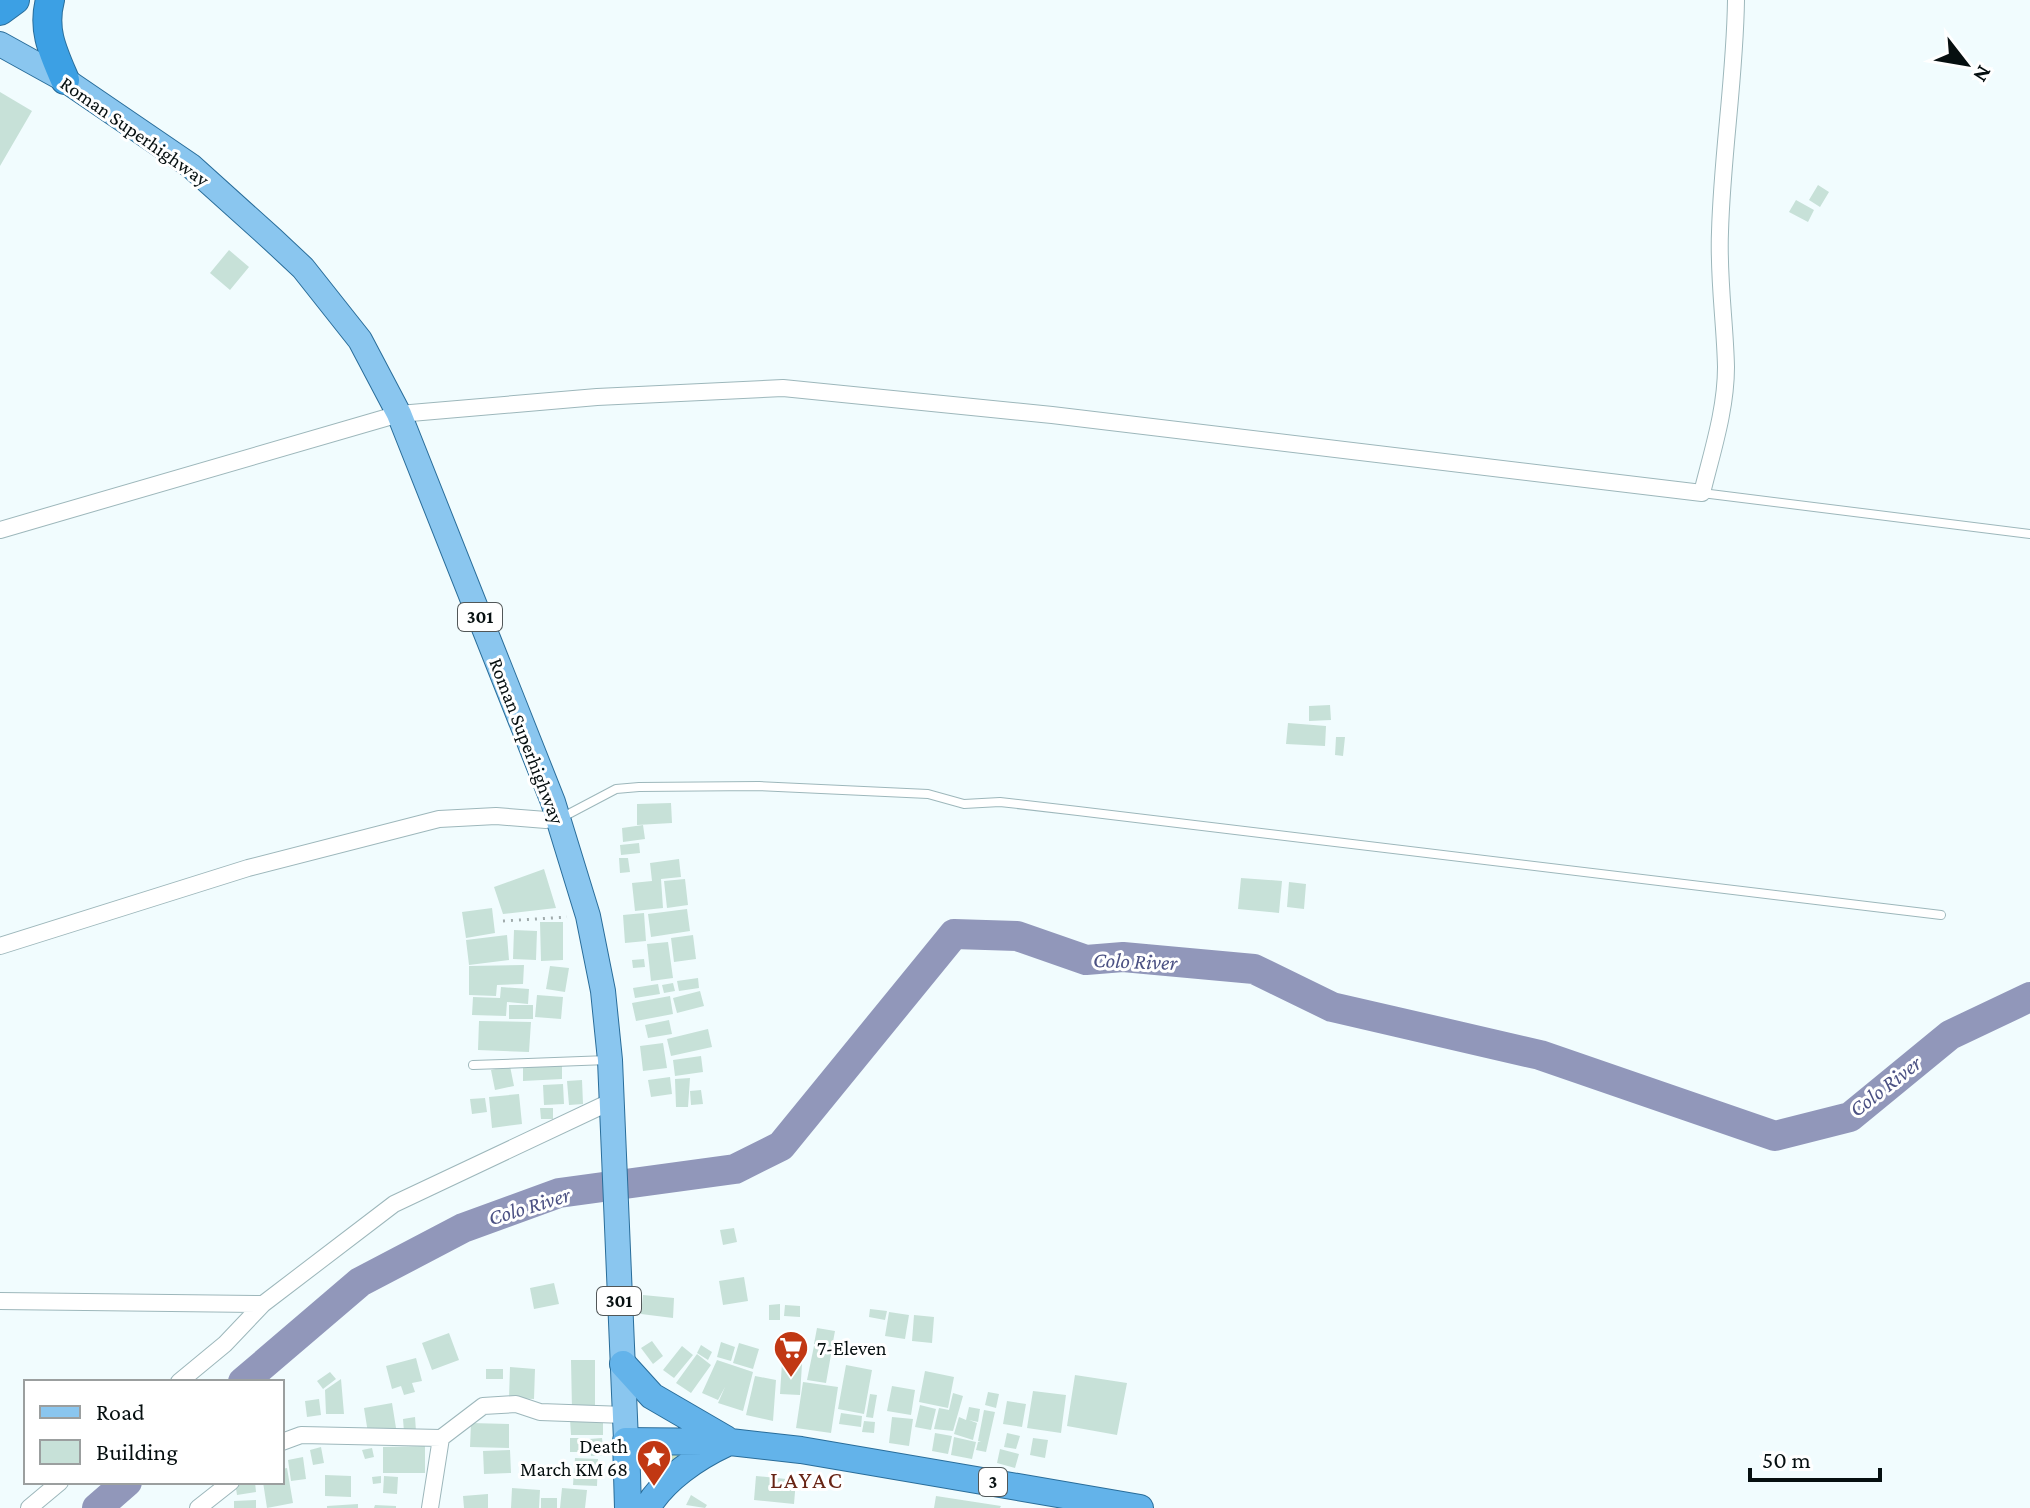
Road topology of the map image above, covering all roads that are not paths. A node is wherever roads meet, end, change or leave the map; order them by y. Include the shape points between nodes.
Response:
1 (15, 0) edge
2 (50, 0) edge
3 (1736, 0) edge
4 (0, 11) edge
5 (0, 44) edge
6 (65, 80) junction
7 (403, 424) junction
8 (1702, 493) junction
9 (0, 530) edge
10 (2030, 534) edge
11 (552, 814) junction
12 (1941, 915) dead end
13 (0, 946) edge
14 (610, 1060) junction
15 (473, 1065) dead end
16 (610, 1109) junction
17 (0, 1301) edge
18 (263, 1304) junction
19 (623, 1364) junction
20 (181, 1380) edge
21 (625, 1415) junction
22 (441, 1438) junction
23 (284, 1441) edge
24 (626, 1441) junction
25 (731, 1442) junction
26 (58, 1484) edge
27 (228, 1484) edge
28 (29, 1508) edge
29 (198, 1508) edge
30 (430, 1508) edge
31 (628, 1508) edge
32 (647, 1508) edge
33 (1140, 1508) edge

1 - 4 highway
2 - 6 highway via 45,20 49,42
3 - 8 street via 1720,231 1726,367 1722,414
5 - 6 main road, Roman Superhighway / 301
6 - 7 main road, Roman Superhighway / 301 via 191,166 303,268 360,340
7 - 8 street via 597,397 783,388
7 - 9 street
7 - 11 main road, Roman Superhighway / 301
8 - 10 lane
11 - 12 lane via 616,789 639,787 928,794 964,804 1062,809
11 - 13 street via 439,819 248,868
11 - 14 main road, Roman Superhighway / 301 via 588,916
14 - 15 lane
14 - 16 main road, Roman Superhighway / 301
16 - 18 street via 394,1204
16 - 19 main road, Roman Superhighway / 301
17 - 18 street
18 - 20 street
19 - 21 main road, Roman Superhighway / 301
19 - 25 highway via 652,1396
21 - 22 street via 540,1412 516,1404 483,1406
21 - 24 main road, Roman Superhighway / 301
22 - 23 street via 301,1435
22 - 30 street
24 - 25 highway, 3
24 - 31 highway
25 - 32 highway via 691,1464
25 - 33 highway, 3
26 - 28 street
27 - 29 street

